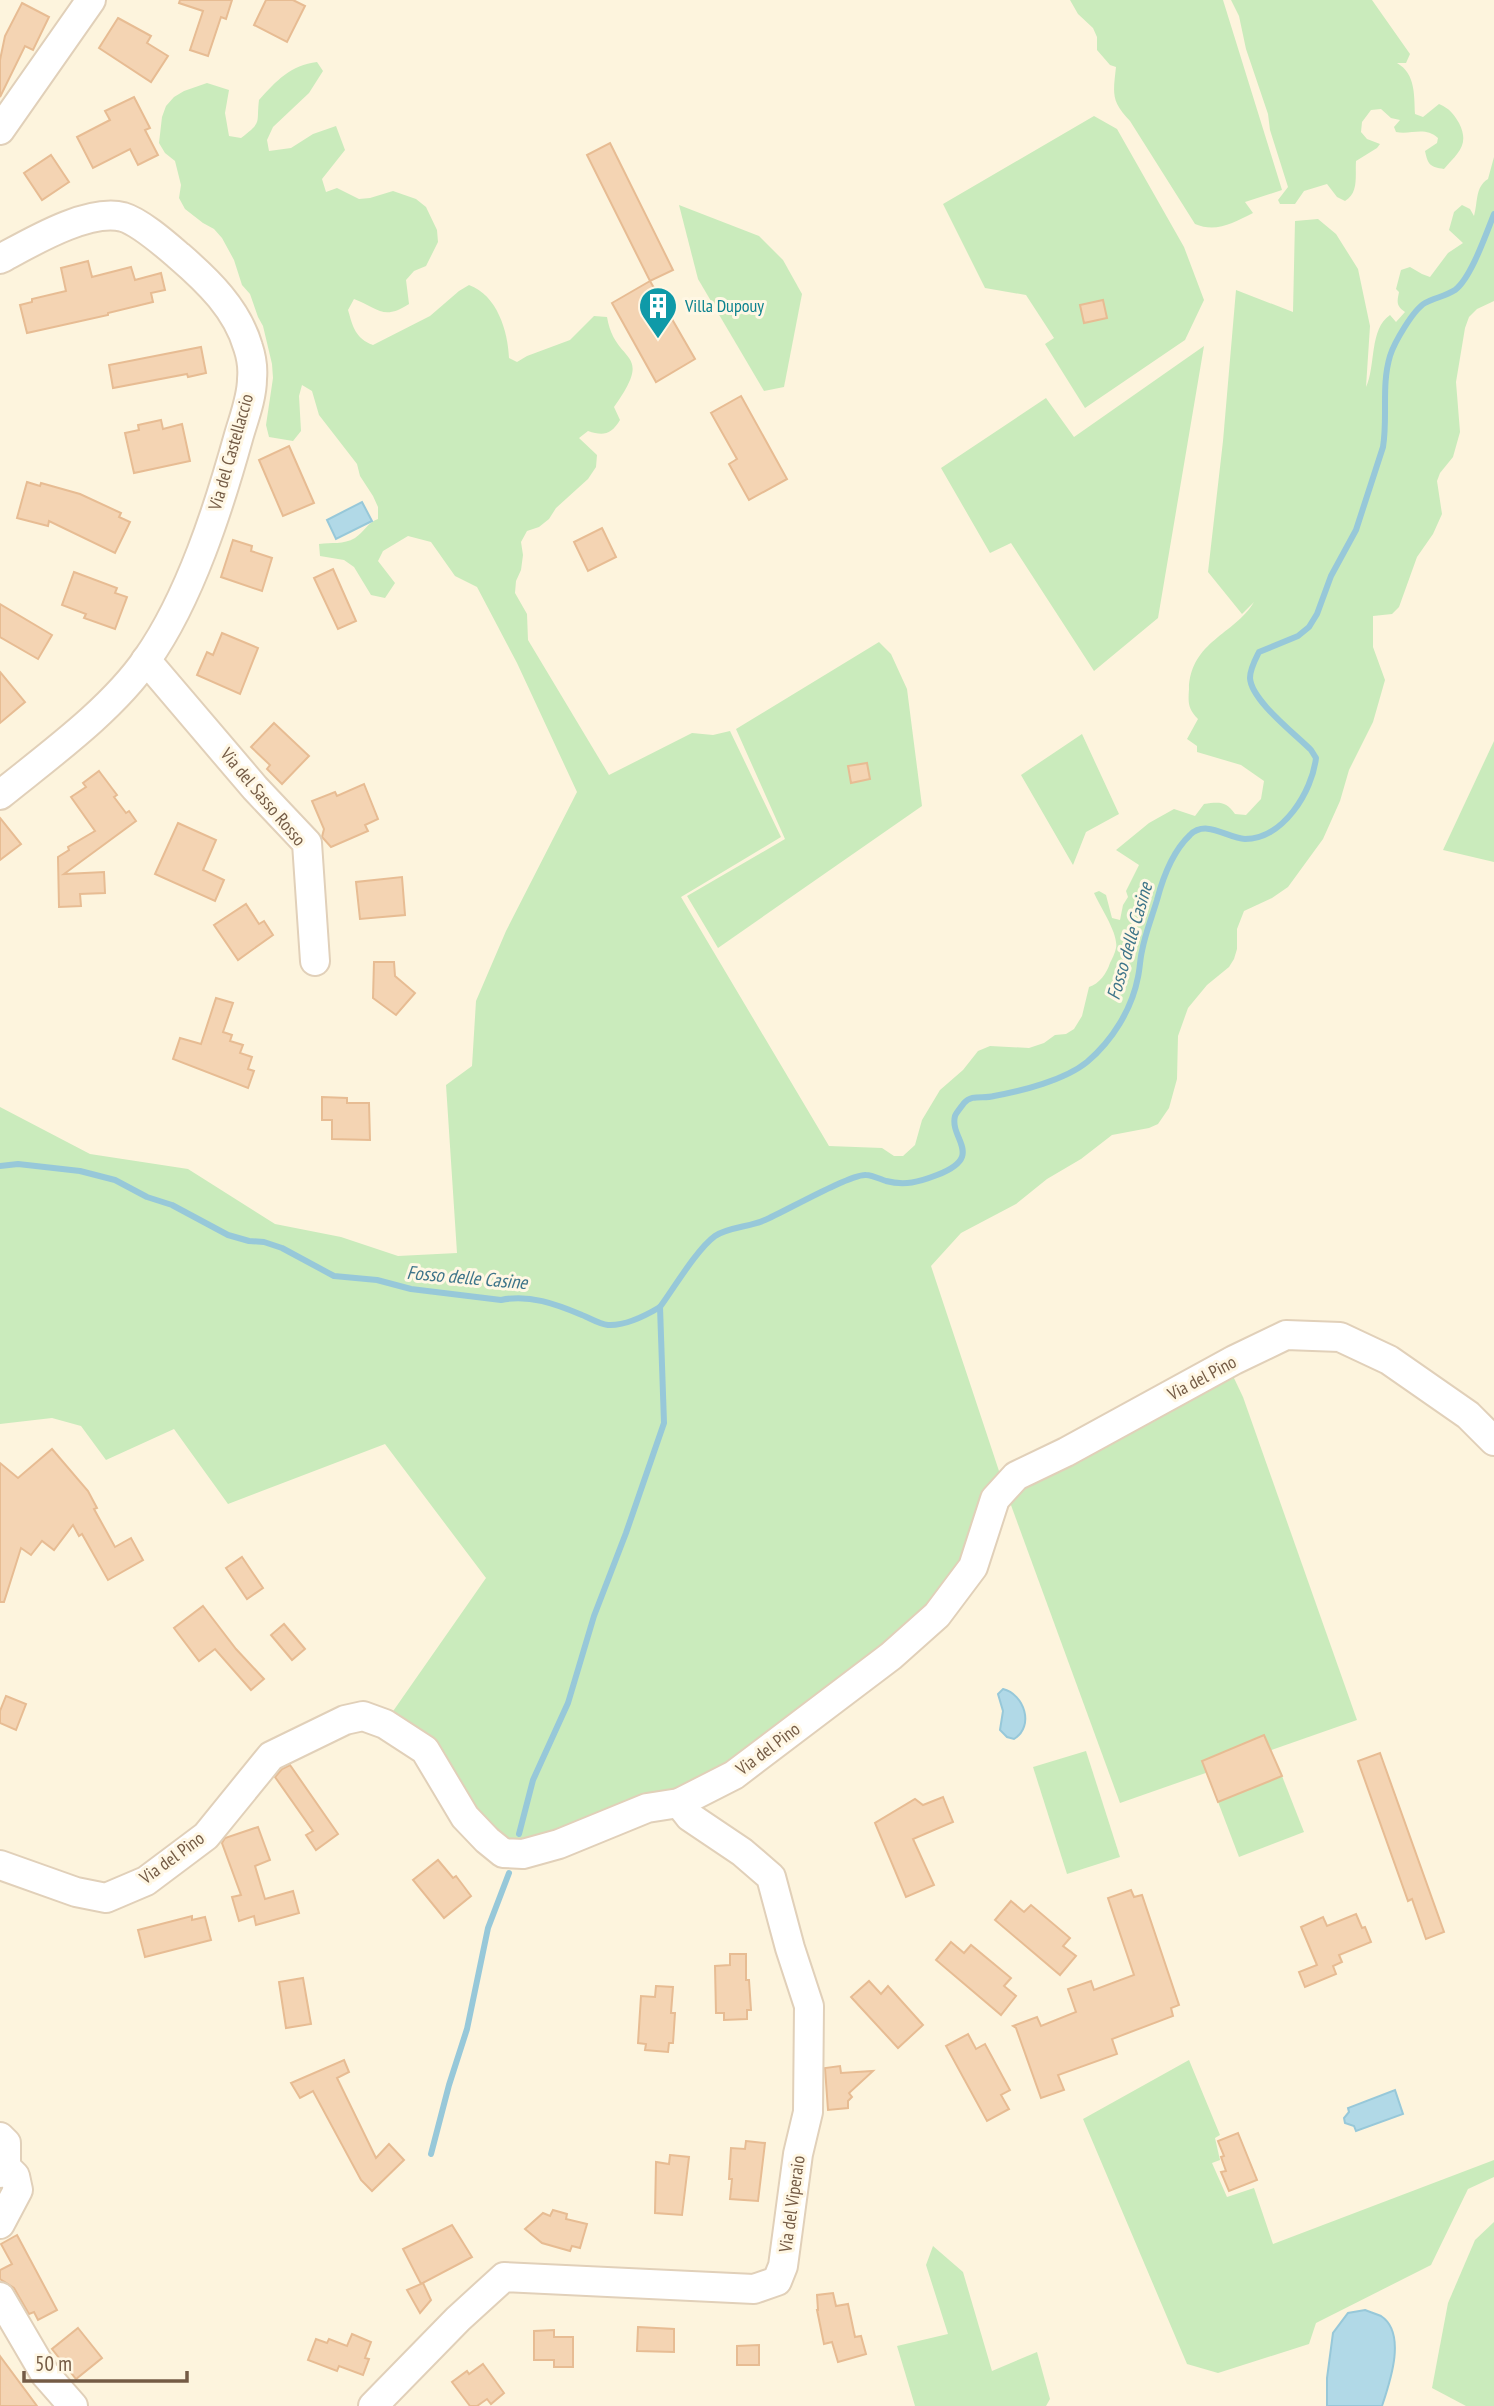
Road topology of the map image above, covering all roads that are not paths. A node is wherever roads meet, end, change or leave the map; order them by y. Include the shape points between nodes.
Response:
1 (91, 0) edge
2 (0, 130) edge
3 (0, 260) edge
4 (146, 660) junction
5 (0, 795) edge
6 (315, 961) dead end
7 (1494, 1441) edge
8 (679, 1802) junction
9 (0, 1865) edge
10 (0, 2137) edge
11 (3, 2170) edge
12 (0, 2224) edge
13 (0, 2297) edge
14 (74, 2406) edge
15 (373, 2406) edge

1 - 2 street
3 - 4 street, Via del Castellaccio via 74,222 122,217 145,229 213,288 235,316 249,348 252,379 231,464 172,618
4 - 5 street, Via del Castellaccio via 113,699
4 - 6 street, Via del Sasso Rosso via 307,843
7 - 8 street, Via del Pino via 1468,1415 1389,1360 1340,1337 1286,1335 1016,1476 995,1499 973,1567 937,1615 734,1775
8 - 9 street, Via del Pino via 647,1808 559,1844 523,1854 503,1853 465,1817 425,1750 385,1724 363,1716 345,1720 271,1756 206,1836 146,1881 106,1898
8 - 15 street, Via del Viperaio via 690,1816 771,1877 809,2006 808,2112 783,2266 776,2281 754,2289 504,2277
10 - 11 street via 6,2143
11 - 12 street via 15,2176 18,2190
13 - 14 street via 45,2374

